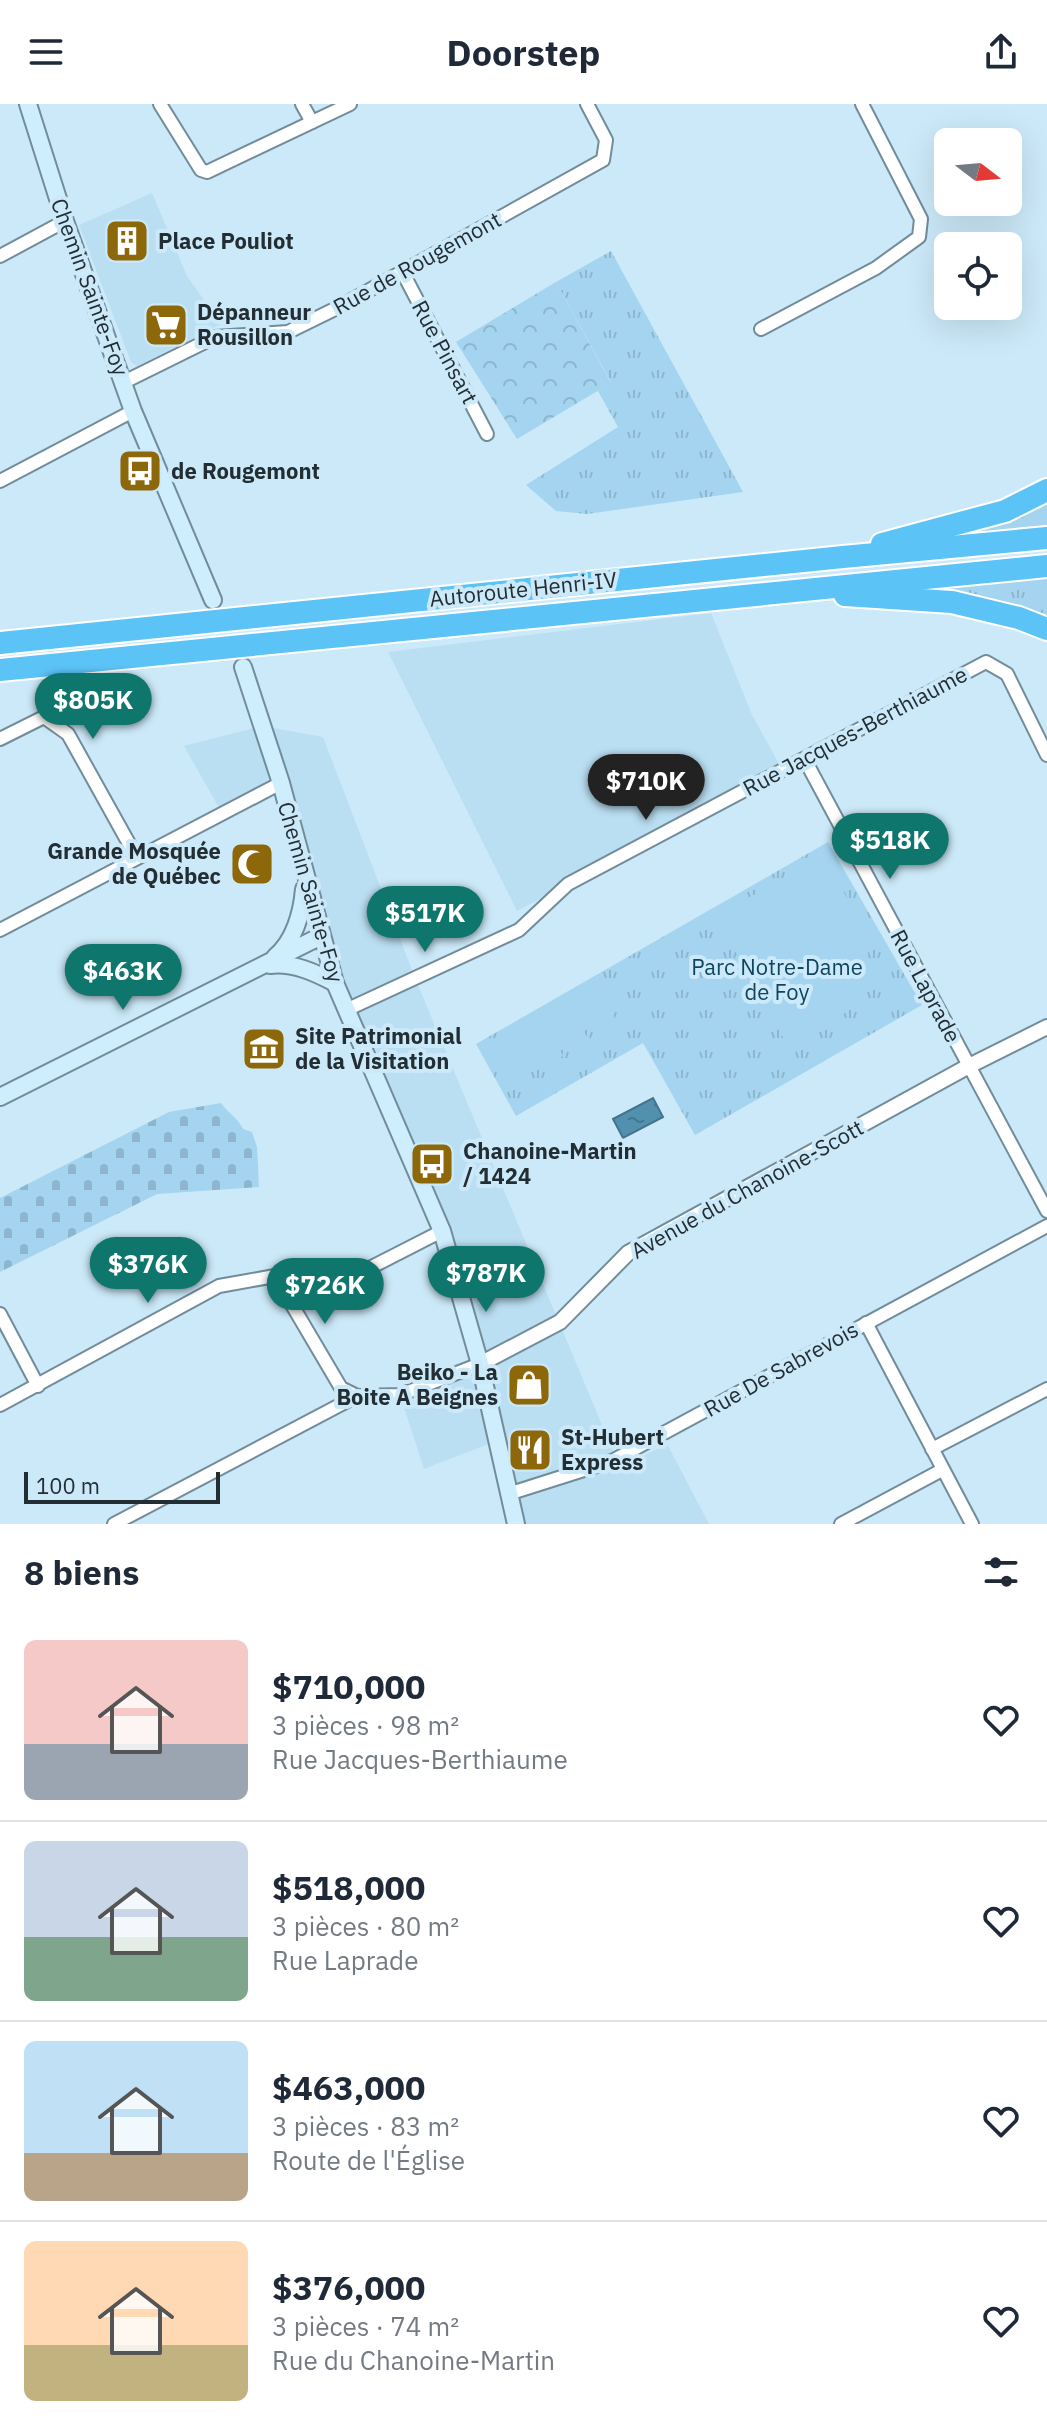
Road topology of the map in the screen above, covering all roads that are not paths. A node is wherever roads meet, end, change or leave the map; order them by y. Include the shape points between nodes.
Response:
1 (28, 104) edge
2 (160, 104) edge
3 (302, 104) edge
4 (350, 104) edge
5 (587, 104) edge
6 (862, 104) edge
7 (312, 122) junction
8 (65, 221) junction
9 (0, 256) edge
10 (402, 271) junction
11 (761, 329) dead end
12 (124, 382) junction
13 (133, 411) junction
14 (487, 434) dead end
15 (0, 481) edge
16 (1047, 490) edge
17 (1047, 538) edge
18 (843, 557) junction
19 (1047, 566) edge
20 (792, 590) junction
21 (213, 600) dead end
22 (1047, 629) edge
23 (0, 643) edge
24 (243, 667) dead end
25 (0, 670) edge
26 (0, 739) edge
27 (1047, 755) edge
28 (805, 760) junction
29 (281, 783) junction
30 (137, 858) junction
31 (305, 877) junction
32 (0, 930) edge
33 (321, 936) junction
34 (265, 966) junction
35 (335, 983) junction
36 (346, 1010) junction
37 (1047, 1027) edge
38 (967, 1067) junction
39 (0, 1097) edge
40 (1047, 1211) edge
41 (1047, 1226) edge
42 (442, 1231) junction
43 (275, 1276) junction
44 (0, 1314) edge
45 (866, 1323) junction
46 (480, 1364) junction
47 (38, 1386) junction
48 (1047, 1389) edge
49 (357, 1396) junction
50 (0, 1405) edge
51 (932, 1449) junction
52 (942, 1470) junction
53 (508, 1494) junction
54 (114, 1524) edge
55 (516, 1524) edge
56 (841, 1524) edge
57 (972, 1524) edge

1 - 8 main road, Chemin Sainte-Foy
2 - 7 street via 207,172
3 - 7 street
4 - 7 street
5 - 10 street, Rue de Rougemont via 606,140 603,160
6 - 11 street via 921,219 919,237 876,268
8 - 9 street
8 - 12 main road, Chemin Sainte-Foy
10 - 12 street, Rue de Rougemont via 288,332 215,337
10 - 14 street, Rue Pinsart
12 - 13 main road, Chemin Sainte-Foy
13 - 15 street
13 - 21 main road, Chemin Sainte-Foy
16 - 18 highway via 1005,511
17 - 18 highway, Autoroute Henri-IV
18 - 23 highway, Autoroute Henri-IV
19 - 20 highway, Autoroute Henri-IV
20 - 22 highway via 952,602
20 - 25 highway, Autoroute Henri-IV
24 - 29 main road, Chemin Sainte-Foy
26 - 30 street via 44,717 68,734
27 - 28 street, Rue Jacques-Berthiaume via 1007,674 989,662
28 - 36 street, Rue Jacques-Berthiaume via 568,884 519,930
28 - 38 street, Rue Laprade
29 - 30 street
29 - 31 main road, Chemin Sainte-Foy
30 - 32 street
31 - 33 main road, Chemin Sainte-Foy
31 - 34 main road via 302,909 285,949
33 - 34 main road
33 - 35 main road, Chemin Sainte-Foy
34 - 35 main road via 313,971
34 - 39 main road
35 - 36 main road, Chemin Sainte-Foy
36 - 42 main road, Chemin Sainte-Foy
37 - 38 street, Avenue du Chanoine-Scott
38 - 40 street, Rue Laprade
38 - 46 street, Avenue du Chanoine-Scott via 628,1253 560,1322
41 - 45 street, Rue De Sabrevois
42 - 43 street via 350,1278
42 - 46 main road, Chemin Sainte-Foy
43 - 47 street via 219,1286
43 - 49 street via 341,1388
44 - 47 street
45 - 51 street
45 - 53 street, Rue De Sabrevois via 612,1461
46 - 49 street, Avenue du Chanoine-Scott via 400,1395
46 - 53 main road, Chemin Sainte-Foy
47 - 50 street
48 - 51 street
49 - 54 street, Avenue du Chanoine-Scott
51 - 52 street
52 - 56 street
52 - 57 street
53 - 55 main road, Chemin Sainte-Foy

